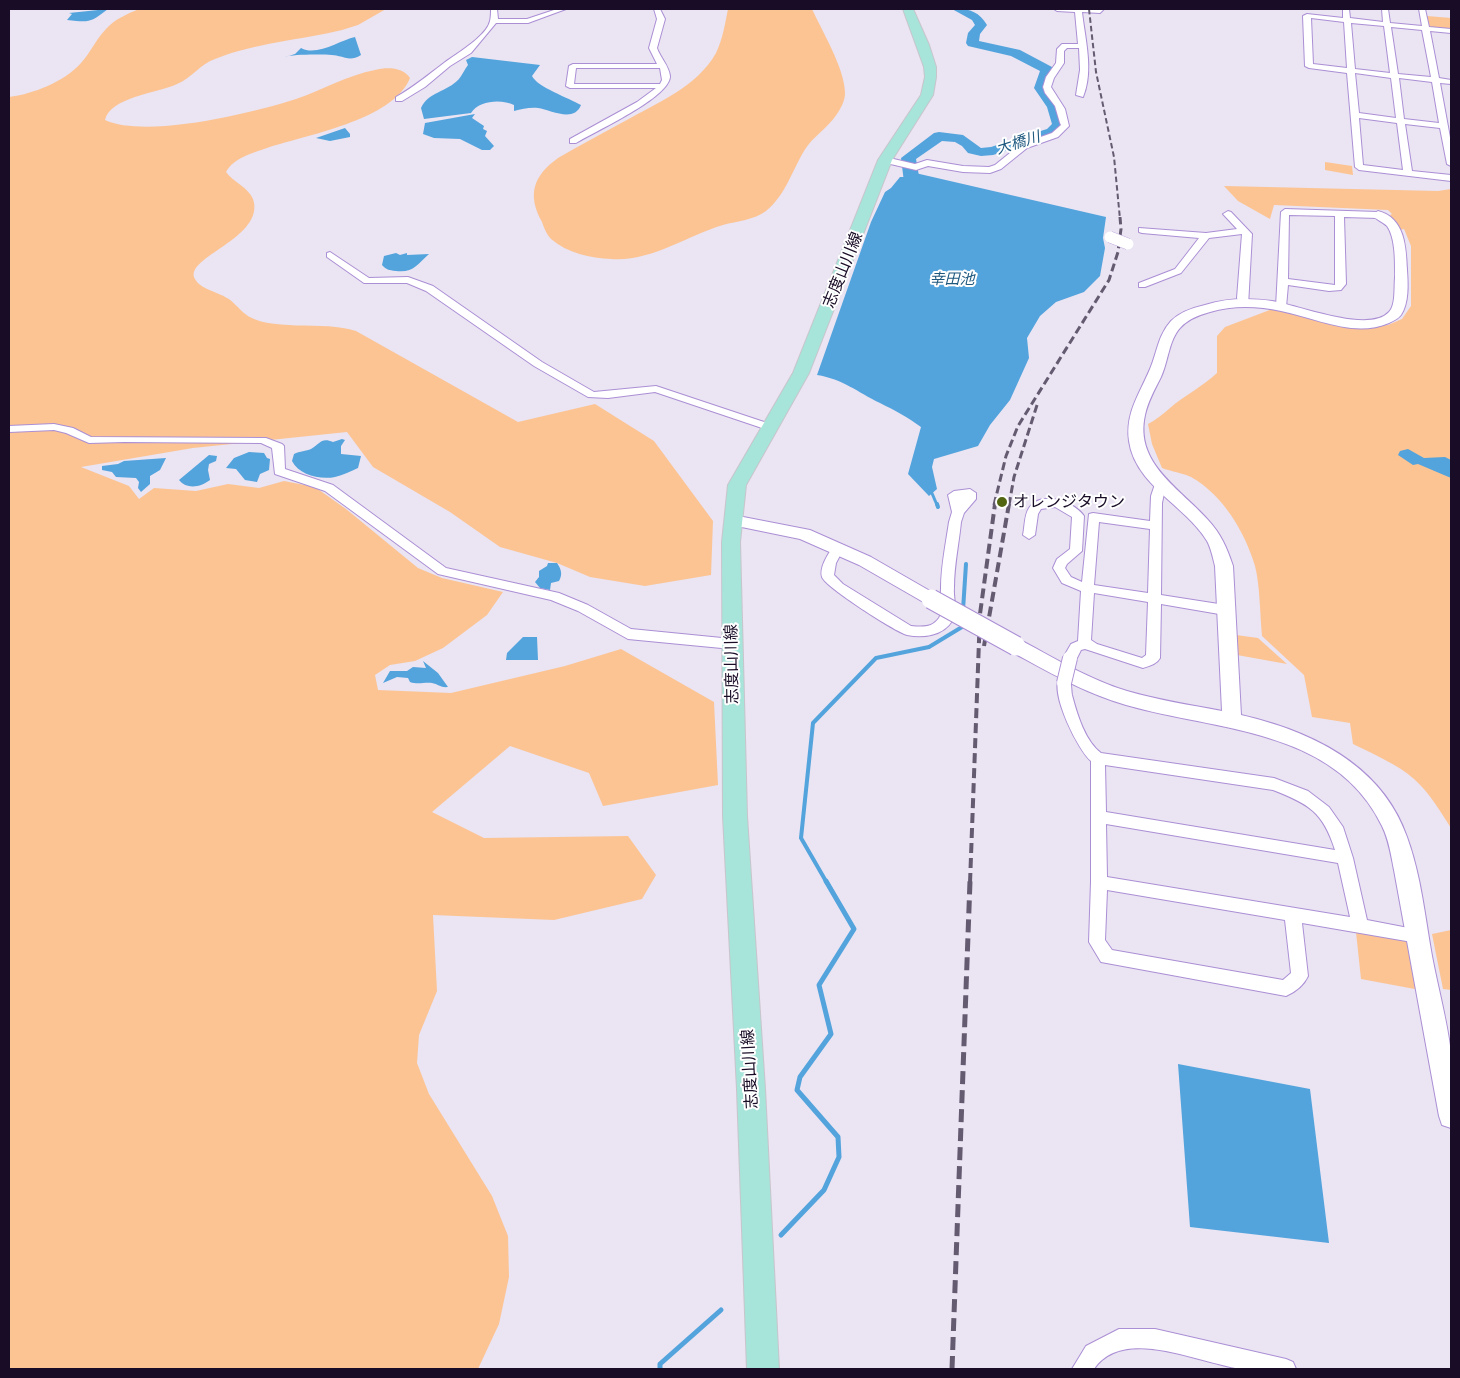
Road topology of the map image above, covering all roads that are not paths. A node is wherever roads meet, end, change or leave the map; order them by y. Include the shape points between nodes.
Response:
1 (494, 9) edge
2 (563, 9) edge
3 (657, 9) edge
4 (908, 9) edge
5 (1057, 9) edge
6 (1101, 9) edge
7 (1346, 9) edge
8 (1385, 9) edge
9 (1422, 9) edge
10 (1078, 10) junction
11 (1347, 20) junction
12 (494, 21) junction
13 (1387, 25) junction
14 (1426, 29) junction
15 (1451, 32) edge
16 (1082, 46) junction
17 (662, 66) junction
18 (1350, 71) junction
19 (1394, 76) junction
20 (1436, 80) junction
21 (1451, 82) edge
22 (663, 86) junction
23 (1080, 95) dead end
24 (398, 99) dead end
25 (1354, 115) junction
26 (1447, 116) edge
27 (1400, 120) junction
28 (1444, 126) junction
29 (573, 142) dead end
30 (885, 160) junction
31 (1451, 164) edge
32 (1408, 173) junction
33 (1451, 178) edge
34 (1228, 214) dead end
35 (1338, 214) junction
36 (1378, 215) joint
37 (1142, 230) dead end
38 (1244, 231) junction
39 (1206, 236) junction
40 (1110, 237) dead end
41 (1128, 244) dead end
42 (330, 255) dead end
43 (1283, 281) junction
44 (1142, 285) dead end
45 (1244, 304) junction
46 (1281, 307) junction
47 (769, 427) junction
48 (9, 429) edge
49 (1160, 484) junction
50 (958, 512) dead end
51 (733, 520) junction
52 (1156, 526) junction
53 (1029, 535) dead end
54 (838, 548) junction
55 (1088, 588) junction
56 (1155, 599) junction
57 (1225, 610) junction
58 (1086, 643) junction
59 (732, 644) junction
60 (1070, 658) joint
61 (1064, 683) joint
62 (1232, 720) junction
63 (1098, 758) junction
64 (1099, 817) junction
65 (1346, 858) junction
66 (1099, 882) junction
67 (1293, 916) junction
68 (1360, 926) junction
69 (1418, 936) junction
70 (1444, 1040) edge
71 (1451, 1116) edge
72 (763, 1369) edge
73 (1082, 1369) edge
74 (1286, 1369) edge

1 - 12 street
2 - 12 street via 528,21
3 - 17 street via 661,19 653,48
4 - 30 main road, 志度山川線 via 930,67 930,83 921,108
5 - 10 street
6 - 10 street
7 - 11 street
8 - 13 street
9 - 14 street
10 - 16 street
11 - 13 street
11 - 18 street
11 - 18 street via 1307,16 1309,66
12 - 24 street via 468,51
13 - 14 street
13 - 19 street
14 - 15 street
14 - 20 street
16 - 23 street via 1085,75
16 - 30 street via 1066,46 1060,51 1062,61 1047,85 1065,126 1055,136 1024,146 990,170 927,163 916,166
17 - 22 street via 666,73
17 - 22 street via 573,66 570,86
18 - 19 street
18 - 25 street
19 - 20 street
19 - 27 street
20 - 21 street
20 - 26 street
22 - 29 street via 646,100
25 - 27 street
25 - 32 street via 1359,167
26 - 28 street
27 - 28 street
27 - 32 street
28 - 31 street
30 - 47 main road, 志度山川線 via 801,372
32 - 33 street
34 - 38 street
35 - 36 street
35 - 43 street via 1285,212
35 - 43 street via 1341,284 1338,288
36 - 46 street via 1386,218 1393,227 1400,250 1400,305 1395,314 1384,320 1353,324
37 - 39 street
38 - 39 street
38 - 45 street via 1247,234
39 - 44 street via 1178,271
40 - 41 street, bridge
42 - 47 street via 367,280 408,280 445,298 508,344 592,395 656,389
43 - 46 street
45 - 46 street
45 - 49 street via 1210,307 1193,313 1179,321 1169,333 1136,422 1135,440 1142,458
47 - 51 main road, 志度山川線 via 737,485
48 - 59 street via 54,427 89,440 105,441 262,440 278,446 279,471 290,478 329,488 442,571 554,596 583,608 628,634
49 - 52 street via 1156,491
49 - 57 street via 1214,539 1224,566
50 - 54 street via 947,588 949,606 946,619 937,628 923,632 908,630 838,587 828,576 830,562
51 - 54 street via 804,534
51 - 59 main road, 志度山川線
52 - 55 street via 1092,518
52 - 56 street
53 - 55 street via 1033,511 1039,506 1056,504 1075,511 1078,516 1076,551 1061,562 1059,568 1064,580
54 - 62 street, bridge via 1094,686 1127,698
55 - 56 street
55 - 58 street
56 - 57 street
56 - 58 street via 1153,658 1143,663
57 - 62 street
58 - 60 street via 1076,647
59 - 72 main road, 志度山川線 via 735,816
60 - 61 street, bridge
61 - 63 street via 1062,688 1077,725 1089,751
62 - 69 street via 1311,744 1338,760 1366,784 1397,837
63 - 64 street
63 - 65 street via 1274,784 1303,795 1324,811 1335,827
64 - 65 street
64 - 66 street
65 - 68 street
66 - 67 street
66 - 67 street via 1097,942 1107,957 1286,988 1300,976
67 - 68 street
68 - 69 street
69 - 70 street
70 - 71 street
73 - 74 street via 1093,1353 1119,1339 1156,1339

